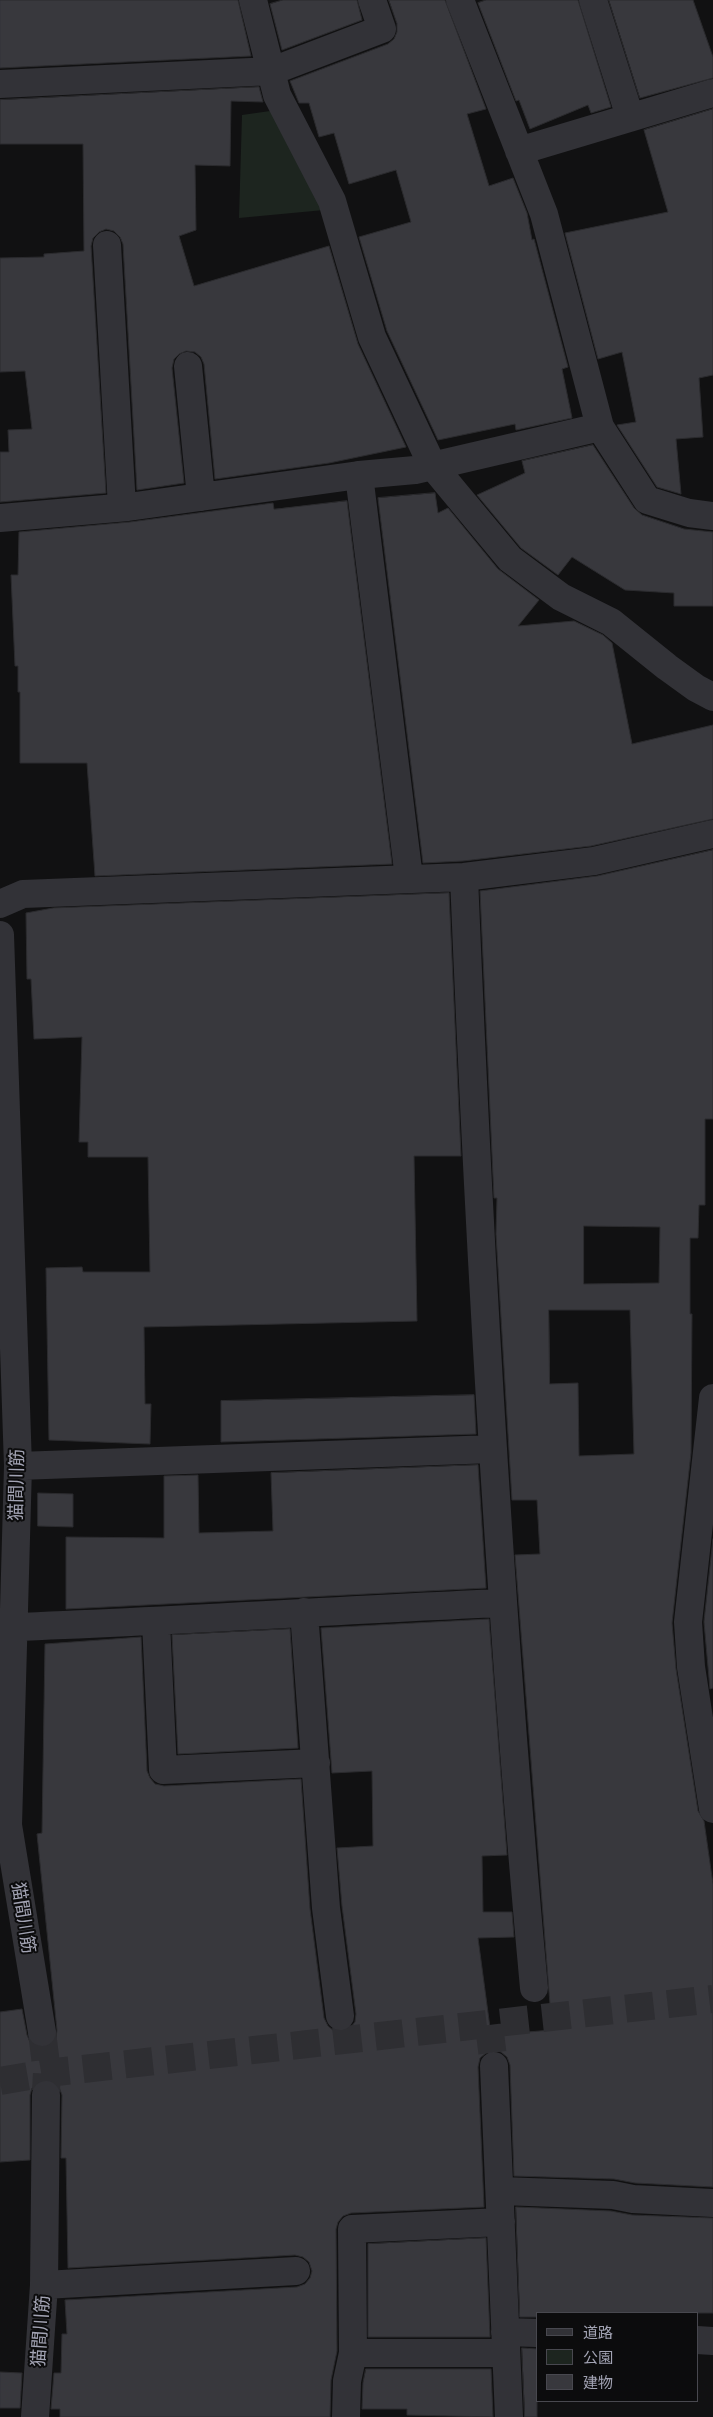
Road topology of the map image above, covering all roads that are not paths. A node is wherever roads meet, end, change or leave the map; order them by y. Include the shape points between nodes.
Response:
1 (253, 0) edge
2 (372, 0) edge
3 (460, 0) edge
4 (593, 0) edge
5 (272, 71) junction
6 (0, 84) edge
7 (713, 93) edge
8 (630, 118) junction
9 (519, 151) junction
10 (106, 245) dead end
11 (188, 366) dead end
12 (600, 427) junction
13 (432, 465) junction
14 (359, 475) junction
15 (201, 497) junction
16 (122, 507) junction
17 (713, 516) edge
18 (0, 518) edge
19 (713, 697) edge
20 (713, 834) edge
21 (464, 877) junction
22 (409, 878) junction
23 (0, 904) edge
24 (0, 935) edge
25 (713, 1398) edge
26 (493, 1449) junction
27 (18, 1466) junction
28 (502, 1603) junction
29 (304, 1612) junction
30 (156, 1622) junction
31 (13, 1627) junction
32 (316, 1763) junction
33 (713, 1809) edge
34 (534, 1988) dead end
35 (340, 2016) dead end
36 (42, 2032) tunnel mouth
37 (494, 2066) tunnel mouth
38 (46, 2095) tunnel mouth
39 (500, 2191) junction
40 (713, 2203) edge
41 (500, 2222) junction
42 (296, 2271) dead end
43 (44, 2285) junction
44 (536, 2333) edge
45 (698, 2340) edge
46 (713, 2341) edge
47 (505, 2342) junction
48 (353, 2353) junction
49 (34, 2417) edge
50 (346, 2417) edge
51 (508, 2417) edge

1 - 5 street
2 - 5 street via 382,29
3 - 9 street
4 - 8 street
5 - 6 street
5 - 13 street via 278,96 332,201 372,337
7 - 8 street
8 - 9 street
9 - 12 street via 544,214
10 - 16 street
11 - 15 street
12 - 13 street
12 - 17 street via 647,500 689,513
13 - 14 street via 414,470
13 - 19 street via 510,559 561,597 611,622 674,673
14 - 15 street
14 - 22 street
15 - 16 street
16 - 18 street
20 - 21 street via 594,861
21 - 22 street
21 - 26 street
22 - 23 street via 23,894
24 - 27 street, 猫間川筋
25 - 33 street via 688,1622 691,1667
26 - 27 street
26 - 28 street
27 - 31 street, 猫間川筋
28 - 29 street
28 - 34 street
29 - 30 street
29 - 32 street
30 - 31 street
30 - 32 street via 162,1770
31 - 36 street, 猫間川筋 via 8,1825
32 - 35 street via 326,1908
37 - 39 street
38 - 43 street, 猫間川筋
39 - 40 street
39 - 41 street
41 - 47 street
41 - 48 street via 352,2228
42 - 43 street
43 - 49 street, 猫間川筋
44 - 47 street
45 - 46 street
47 - 48 street
47 - 51 street
48 - 50 street via 347,2381

